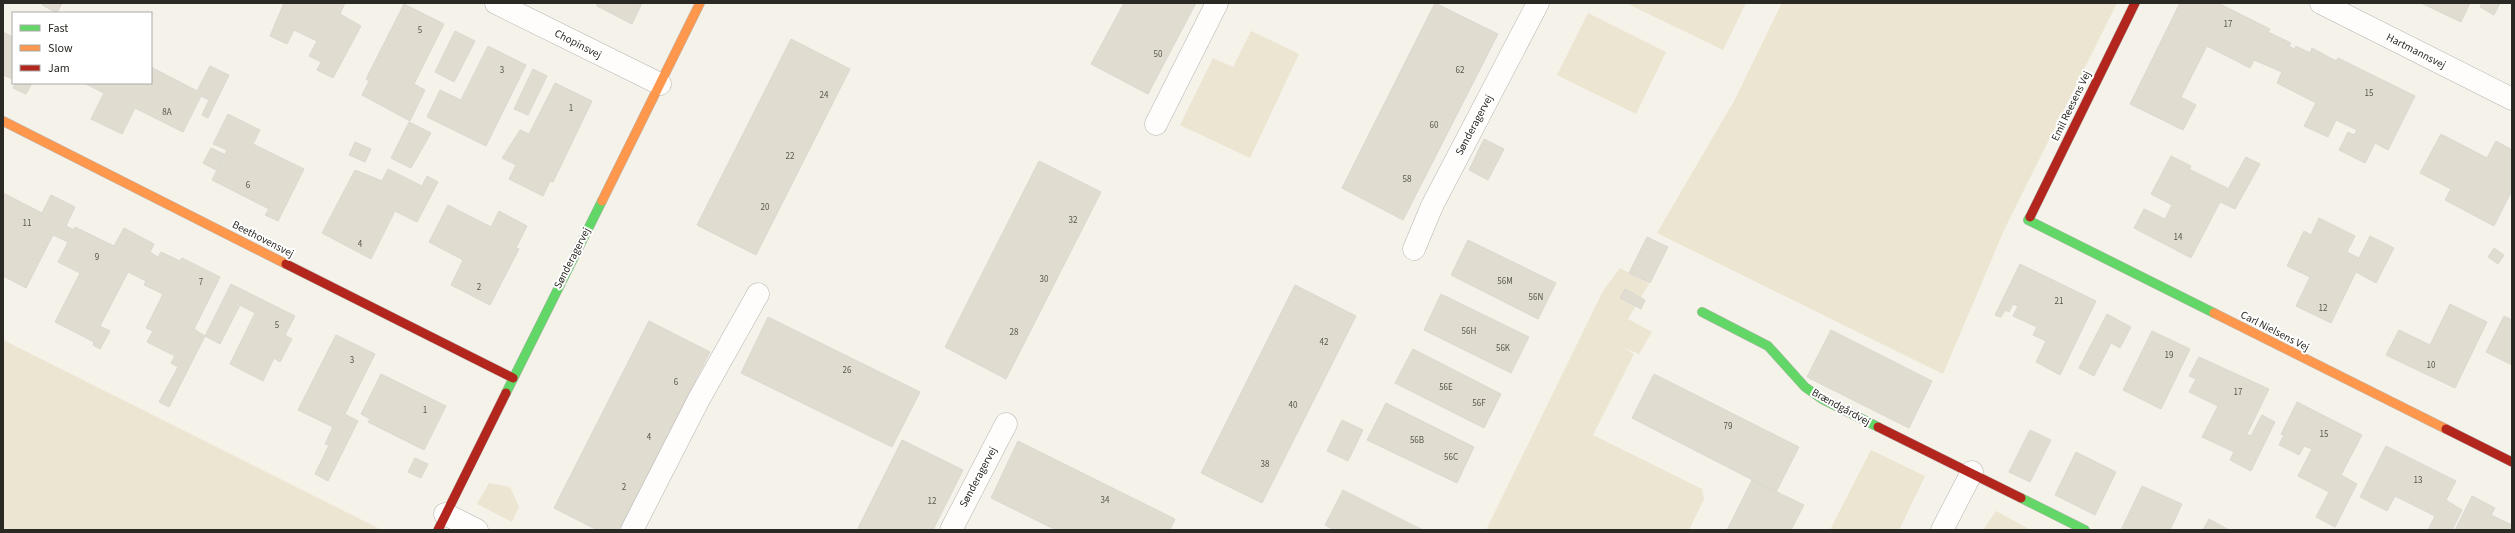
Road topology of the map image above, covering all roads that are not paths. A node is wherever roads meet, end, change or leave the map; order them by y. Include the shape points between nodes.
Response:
1 (496, 3) edge
2 (700, 3) edge
3 (1217, 3) edge
4 (1538, 3) edge
5 (2135, 3) edge
6 (2321, 3) edge
7 (660, 84) junction
8 (2512, 99) edge
9 (3, 121) edge
10 (1156, 124) dead end
11 (2028, 220) joint
12 (1414, 249) dead end
13 (758, 294) dead end
14 (1702, 312) dead end
15 (513, 378) junction
16 (1006, 424) dead end
17 (2512, 462) edge
18 (1972, 472) junction
19 (441, 522) edge
20 (477, 530) edge
21 (632, 530) edge
22 (951, 530) edge
23 (1942, 530) edge
24 (2085, 530) edge

1 - 7 street, Chopinsvej
2 - 7 street, Sønderagervej
3 - 10 street
4 - 12 street, Sønderagervej via 1432,206
5 - 11 street, Emil Reesens Vej
6 - 8 street, Hartmannsvej
7 - 15 street, Sønderagervej
9 - 15 street, Beethovensvej
11 - 17 street, Carl Nielsens Vej
13 - 21 street via 699,399
14 - 18 street, Brændgårdvej via 1768,346 1805,387 1822,399
15 - 19 street, Sønderagervej
16 - 22 street, Sønderagervej
18 - 23 street
18 - 24 street, Brændgårdvej
19 - 20 street, Sønderagervej

